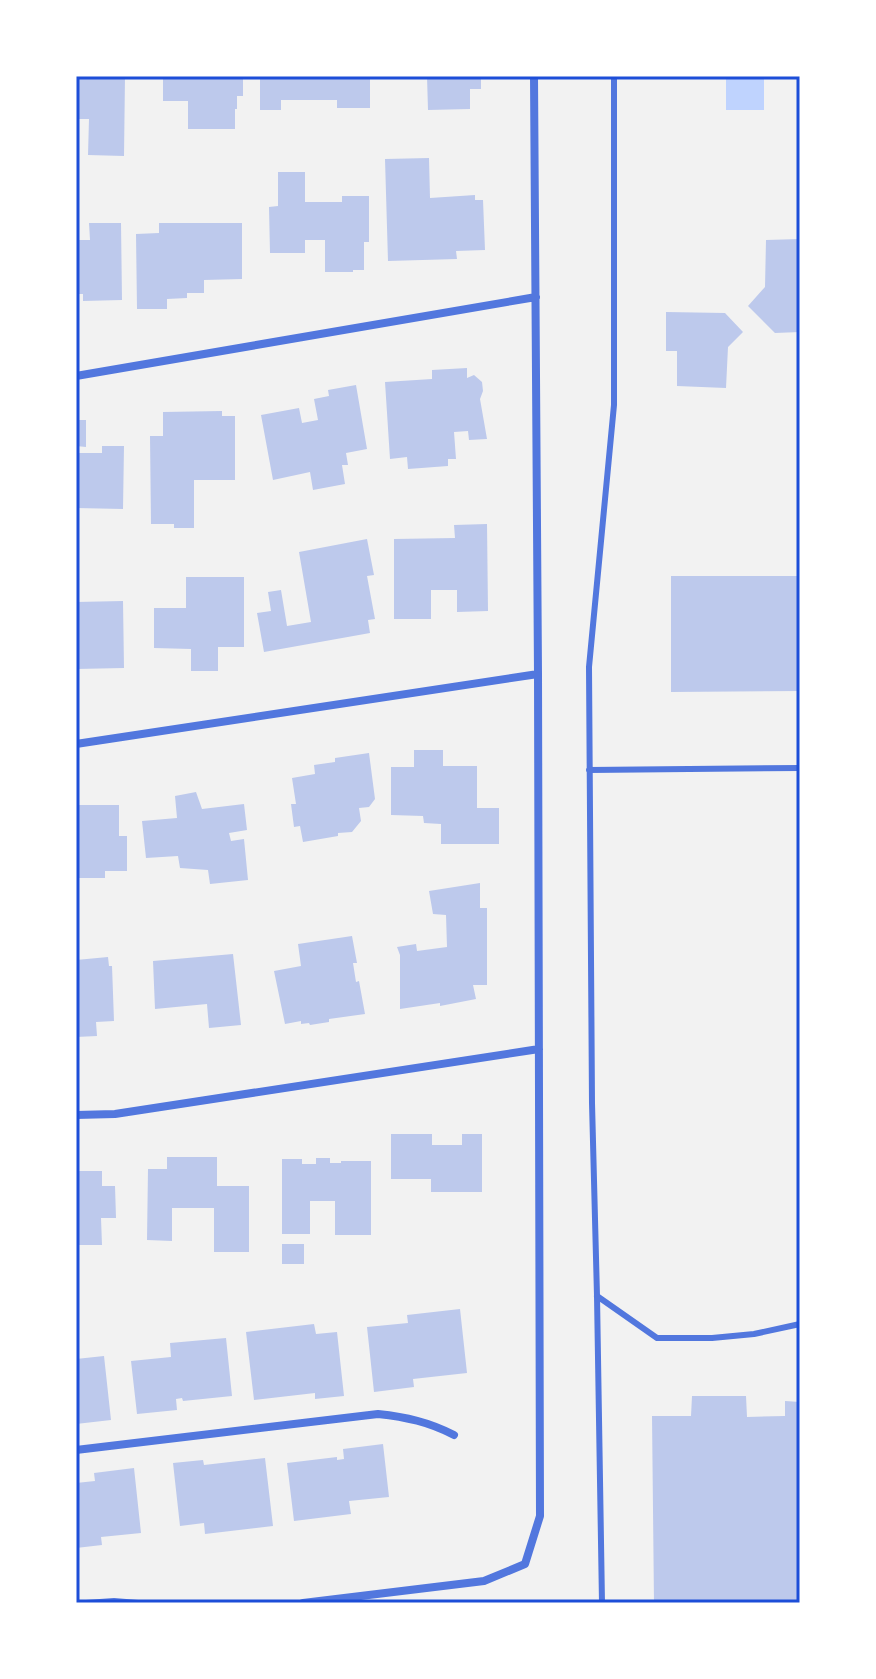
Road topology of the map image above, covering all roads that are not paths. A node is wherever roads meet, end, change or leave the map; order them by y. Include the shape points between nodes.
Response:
1 (534, 76) edge
2 (614, 76) edge
3 (536, 297) junction
4 (76, 376) edge
5 (538, 674) junction
6 (76, 744) edge
7 (800, 768) edge
8 (589, 770) junction
9 (539, 1049) junction
10 (76, 1115) edge
11 (597, 1296) junction
12 (800, 1324) edge
13 (454, 1435) dead end
14 (76, 1450) edge
15 (86, 1603) edge
16 (138, 1603) edge
17 (303, 1603) edge
18 (602, 1603) edge

1 - 3 street
2 - 8 lane via 614,405 589,667
3 - 4 street
3 - 5 street
5 - 6 street
5 - 9 street
7 - 8 lane
8 - 11 lane
9 - 10 street via 115,1114
9 - 17 street via 540,1516 525,1564 484,1581
11 - 12 lane via 657,1338 754,1334
11 - 18 lane
13 - 14 street via 435,1425 378,1414
15 - 16 lane

